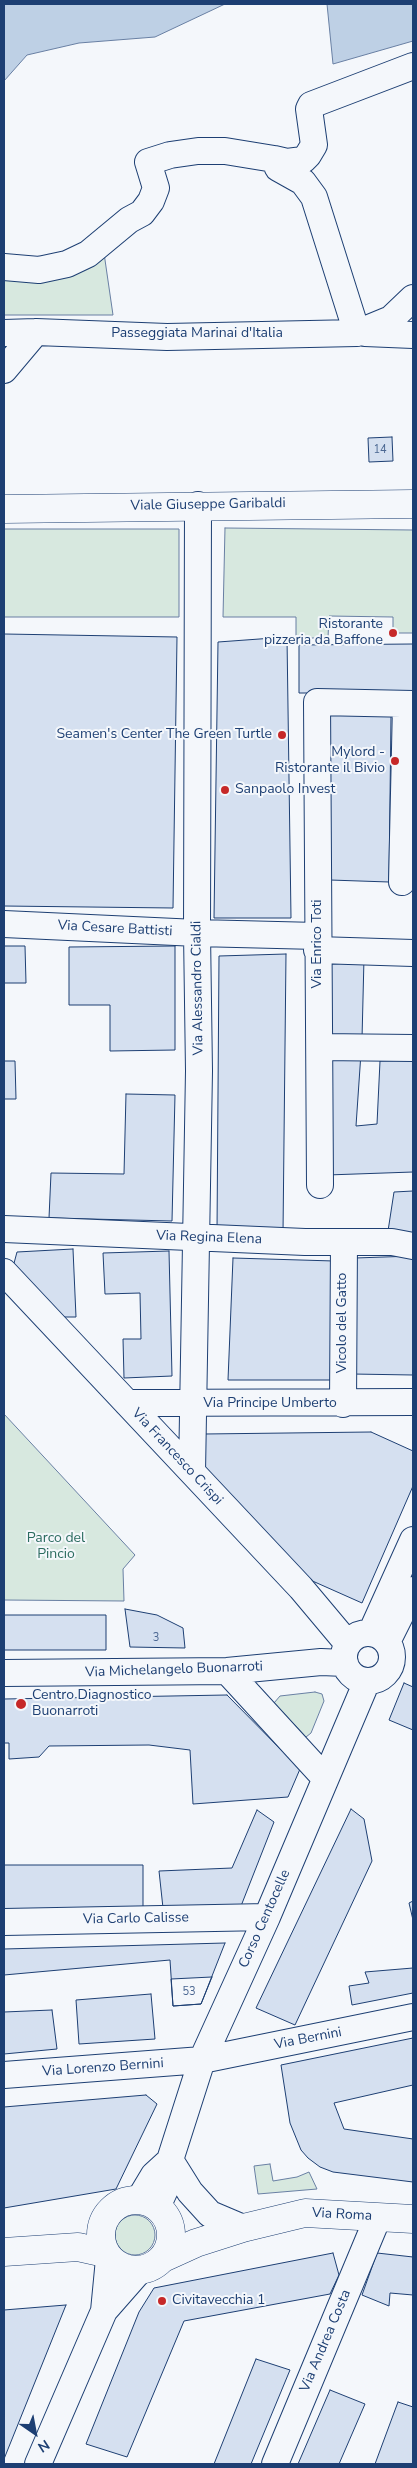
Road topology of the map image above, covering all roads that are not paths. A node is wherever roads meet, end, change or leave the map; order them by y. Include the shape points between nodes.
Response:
1 (413, 66) edge
2 (274, 159) junction
3 (4, 267) edge
4 (413, 298) edge
5 (36, 332) junction
6 (4, 333) edge
7 (357, 333) junction
8 (413, 335) edge
9 (4, 370) edge
10 (413, 504) edge
11 (198, 505) junction
12 (4, 509) edge
13 (410, 704) edge
14 (409, 806) edge
15 (402, 882) dead end
16 (4, 924) edge
17 (197, 933) junction
18 (317, 943) junction
19 (413, 953) edge
20 (320, 1046) junction
21 (413, 1048) edge
22 (320, 1185) dead end
23 (4, 1229) edge
24 (196, 1238) junction
25 (344, 1242) junction
26 (413, 1246) edge
27 (4, 1272) edge
28 (413, 1402) edge
29 (127, 1403) junction
30 (343, 1404) junction
31 (195, 1405) junction
32 (192, 1472) junction
33 (413, 1540) edge
34 (413, 1590) edge
35 (391, 1645) edge
36 (346, 1654) junction
37 (227, 1671) junction
38 (4, 1673) edge
39 (366, 1681) junction
40 (325, 1778) junction
41 (267, 1917) junction
42 (4, 1922) edge
43 (413, 2018) edge
44 (202, 2060) junction
45 (4, 2075) edge
46 (170, 2160) junction
47 (154, 2208) junction
48 (378, 2217) junction
49 (413, 2219) edge
50 (102, 2226) junction
51 (243, 2228) junction
52 (49, 2248) junction
53 (4, 2252) edge
54 (107, 2256) junction
55 (152, 2264) junction
56 (104, 2311) junction
57 (38, 2464) edge
58 (275, 2464) edge

1 - 2 street via 311,105 314,145 308,156 287,162
2 - 3 street via 226,151 198,151 170,154 148,162 156,188 151,200 142,213 88,254 68,264 39,270
2 - 7 street via 278,168 303,182 314,197
4 - 7 street, Passeggiata Marinai d'Italia via 391,319
5 - 6 street, Passeggiata Marinai d'Italia
5 - 7 street, Passeggiata Marinai d'Italia via 167,337
5 - 9 street
7 - 8 street, Passeggiata Marinai d'Italia
10 - 11 main road, Viale Giuseppe Garibaldi
11 - 12 main road, Viale Giuseppe Garibaldi
11 - 17 street, Via Alessandro Cialdi
13 - 14 street
13 - 18 street, Via Enrico Toti via 317,702
14 - 15 street
16 - 17 street, Via Cesare Battisti
17 - 18 street, Via Cesare Battisti
17 - 24 street, Via Alessandro Cialdi
18 - 19 street, Via Cesare Battisti
18 - 20 street, Via Enrico Toti
20 - 21 street
20 - 22 street, Via Enrico Toti
23 - 24 street, Via Regina Elena
24 - 25 street, Via Regina Elena
24 - 31 street, Via Alessandro Cialdi
25 - 26 street, Via Regina Elena via 392,1242
25 - 30 street, Vicolo del Gatto
27 - 29 street, Via Francesco Crispi
28 - 30 street, Via Principe Umberto
29 - 31 street, Via Principe Umberto
29 - 32 street, Via Francesco Crispi
30 - 31 street, Via Principe Umberto
31 - 32 street, Via Alessandro Cialdi
32 - 36 street, Via Francesco Crispi via 316,1605
33 - 35 street
34 - 35 street
35 - 36 street via 358,1636
35 - 39 street via 392,1660 386,1673 379,1679
36 - 37 street, Via Michelangelo Buonarroti via 320,1662
36 - 39 street via 352,1675
37 - 38 street, Via Michelangelo Buonarroti
37 - 40 street
39 - 40 street, Corso Centocelle
40 - 41 street, Corso Centocelle
41 - 42 street, Via Carlo Calisse
41 - 44 street, Corso Centocelle
43 - 44 street, Via Bernini
44 - 45 street, Via Lorenzo Bernini
44 - 46 street, Corso Centocelle
46 - 47 street, Corso Centocelle via 168,2183
46 - 51 street via 190,2192 210,2214
47 - 50 main road via 118,2205 109,2212
47 - 51 main road via 193,2228
47 - 55 main road via 171,2238
48 - 49 main road, Via Roma
48 - 51 main road, Via Roma via 305,2213
48 - 58 street, Via Andrea Costa
50 - 52 main road
50 - 54 main road via 101,2240
51 - 55 main road via 196,2243
52 - 53 main road
52 - 54 main road via 78,2247
54 - 55 main road via 120,2267
54 - 56 street
55 - 56 street
56 - 57 street

